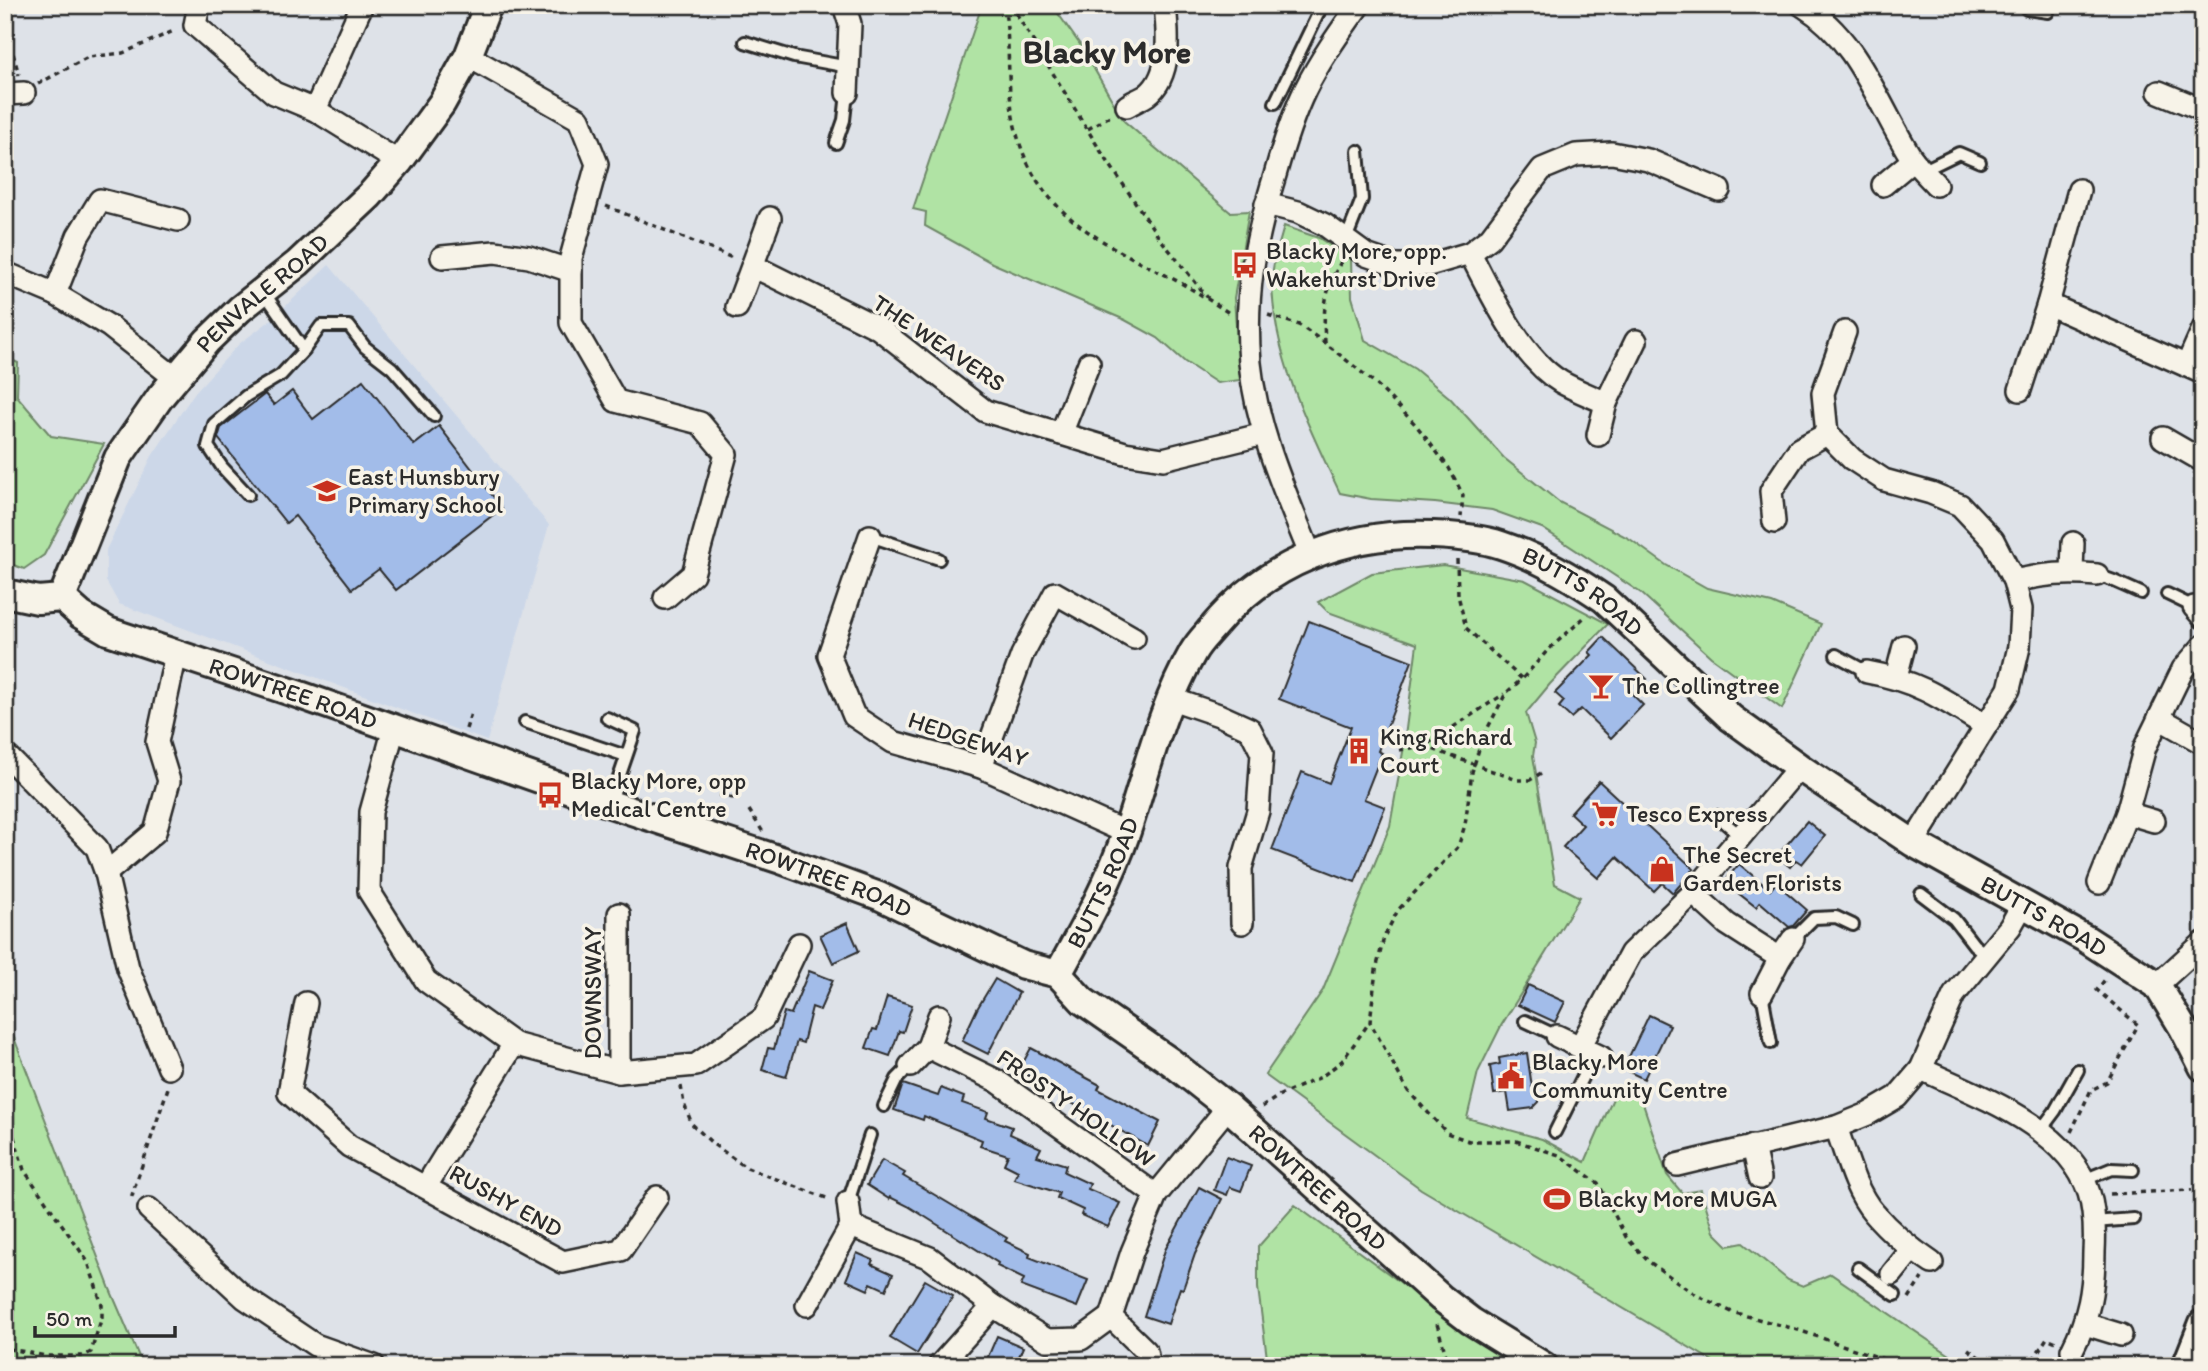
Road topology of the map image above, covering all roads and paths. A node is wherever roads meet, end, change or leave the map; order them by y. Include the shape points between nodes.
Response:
1 (362, 5) edge
2 (488, 5) edge
3 (844, 5) edge
4 (1004, 5) edge
5 (1012, 5) edge
6 (1165, 5) edge
7 (1315, 5) edge
8 (1359, 5) edge
9 (1802, 5) edge
10 (2023, 5) edge
11 (1829, 12) edge
12 (2048, 12) dead end
13 (197, 15) edge
14 (5, 25) edge
15 (745, 42) dead end
16 (468, 56) junction
17 (849, 67) junction
18 (2159, 92) dead end
19 (847, 93) joint
20 (15, 94) edge
21 (1275, 103) dead end
22 (1127, 106) joint
23 (315, 110) junction
24 (2203, 110) edge
25 (1088, 130) junction
26 (836, 143) dead end
27 (1358, 152) dead end
28 (399, 162) junction
29 (1980, 162) dead end
30 (1925, 172) junction
31 (1883, 185) dead end
32 (1719, 190) dead end
33 (2079, 190) dead end
34 (587, 199) junction
35 (1266, 204) junction
36 (770, 218) dead end
37 (178, 220) dead end
38 (1348, 244) junction
39 (1470, 253) junction
40 (442, 257) dead end
41 (753, 266) junction
42 (571, 271) junction
43 (5, 273) edge
44 (263, 291) junction
45 (55, 293) junction
46 (1212, 302) junction
47 (2048, 304) junction
48 (737, 307) dead end
49 (1229, 313) dead end
50 (1264, 315) dead end
51 (2203, 329) edge
52 (1845, 332) dead end
53 (1636, 341) dead end
54 (1325, 343) junction
55 (304, 350) junction
56 (1089, 363) dead end
57 (2195, 369) edge
58 (174, 378) junction
59 (2020, 390) dead end
60 (1606, 403) junction
61 (435, 416) dead end
62 (1061, 434) junction
63 (1264, 434) junction
64 (1827, 434) junction
65 (1598, 435) dead end
66 (2163, 438) dead end
67 (2203, 461) edge
68 (247, 495) dead end
69 (1774, 522) dead end
70 (870, 536) joint
71 (1460, 536) junction
72 (2073, 543) dead end
73 (1310, 554) junction
74 (939, 559) dead end
75 (2072, 572) junction
76 (2097, 575) joint
77 (2014, 581) junction
78 (5, 593) edge
79 (2141, 593) dead end
80 (2167, 594) dead end
81 (62, 598) junction
82 (665, 598) dead end
83 (1604, 599) junction
84 (2198, 612) edge
85 (1134, 638) dead end
86 (1904, 646) dead end
87 (2203, 646) edge
88 (176, 654) junction
89 (1836, 655) dead end
90 (1867, 672) joint
91 (1896, 677) junction
92 (1522, 679) junction
93 (1506, 693) junction
94 (1169, 698) junction
95 (607, 718) dead end
96 (2159, 718) junction
97 (525, 722) dead end
98 (1986, 726) junction
99 (394, 728) junction
100 (2203, 743) edge
101 (1424, 746) junction
102 (1399, 750) dead end
103 (626, 756) junction
104 (9, 758) dead end
105 (1476, 764) junction
106 (981, 767) junction
107 (1799, 767) junction
108 (1541, 773) dead end
109 (719, 795) dead end
110 (738, 799) dead end
111 (610, 804) junction
112 (2127, 813) junction
113 (1717, 816) dead end
114 (2154, 821) dead end
115 (1127, 833) junction
116 (1742, 837) junction
117 (1913, 842) junction
118 (106, 873) junction
119 (2099, 883) dead end
120 (1693, 893) junction
121 (1921, 894) dead end
122 (2023, 904) junction
123 (619, 914) dead end
124 (1242, 923) dead end
125 (1853, 925) dead end
126 (1793, 939) joint
127 (2203, 943) edge
128 (799, 944) dead end
129 (1987, 956) junction
130 (1780, 958) junction
131 (2119, 962) junction
132 (1058, 974) junction
133 (2157, 985) junction
134 (1762, 993) joint
135 (306, 1003) dead end
136 (939, 1016) dead end
137 (1525, 1021) dead end
138 (1370, 1022) junction
139 (1558, 1036) joint
140 (1772, 1043) dead end
141 (514, 1044) junction
142 (928, 1047) junction
143 (1590, 1050) junction
144 (679, 1066) junction
145 (910, 1066) joint
146 (2203, 1067) edge
147 (169, 1068) joint
148 (1922, 1069) junction
149 (2078, 1070) dead end
150 (619, 1072) junction
151 (884, 1107) dead end
152 (1228, 1107) junction
153 (5, 1108) edge
154 (1248, 1125) junction
155 (1836, 1127) junction
156 (2040, 1131) junction
157 (1555, 1132) dead end
158 (870, 1135) dead end
159 (1753, 1146) junction
160 (2059, 1147) junction
161 (1676, 1165) dead end
162 (2133, 1170) dead end
163 (1760, 1178) dead end
164 (426, 1186) junction
165 (2087, 1188) junction
166 (2192, 1190) dead end
167 (1156, 1195) junction
168 (657, 1197) dead end
169 (848, 1202) junction
170 (149, 1209) joint
171 (2134, 1219) dead end
172 (2093, 1222) junction
173 (851, 1226) junction
174 (1912, 1249) junction
175 (1933, 1263) joint
176 (1858, 1268) dead end
177 (1890, 1285) joint
178 (1441, 1298) junction
179 (807, 1305) dead end
180 (993, 1306) junction
181 (1903, 1306) dead end
182 (1111, 1317) junction
183 (2203, 1323) edge
184 (2085, 1324) junction
185 (2121, 1335) dead end
186 (5, 1348) edge
187 (1969, 1349) dead end
188 (2066, 1358) edge
189 (374, 1366) edge
190 (939, 1366) edge
191 (1149, 1366) edge
192 (1450, 1366) edge
193 (1544, 1366) edge
194 (1904, 1366) edge
195 (1992, 1366) edge
196 (2025, 1366) edge
197 (2186, 1366) edge

1 - 23 street
2 - 16 street, PENVALE ROAD
3 - 17 street via 850,24
4 - 46 path via 1013,119 1036,181 1103,244
5 - 25 path
6 - 22 street via 1166,53 1160,79 1148,94
7 - 21 lane via 1319,12
8 - 35 street via 1304,91
9 - 11 street
10 - 12 lane
11 - 30 street via 1887,116
13 - 20 path via 184,27 123,53 88,58
13 - 23 street via 274,93
14 - 20 path
15 - 17 lane via 794,58
16 - 28 street, PENVALE ROAD via 442,103
16 - 34 street via 579,119 597,164
17 - 19 street
18 - 24 street
19 - 26 lane
22 - 25 path
23 - 28 street
25 - 46 path via 1158,236
27 - 38 lane via 1362,199
28 - 44 street, PENVALE ROAD via 370,195
29 - 30 lane via 1959,153
30 - 31 street
32 - 39 street via 1648,160 1612,153 1576,155 1542,169 1496,231
33 - 47 street
34 - 41 path
34 - 42 street
35 - 38 street via 1325,225
35 - 63 street via 1252,262 1247,314 1250,365
36 - 41 street
37 - 45 street via 100,200 78,236
38 - 39 street via 1395,265 1429,265
38 - 54 path via 1326,292
39 - 60 street via 1532,356 1559,381
40 - 42 street via 495,252
41 - 48 street
41 - 62 street, THE WEAVERS via 877,328 985,411
42 - 82 street via 571,323 616,401 699,423 726,454 694,574
43 - 45 street
44 - 55 lane
44 - 58 street, PENVALE ROAD via 206,341
45 - 58 street via 109,326
46 - 49 path
47 - 57 street
47 - 59 street
50 - 54 path via 1299,325
51 - 57 street
52 - 64 street via 1822,393
53 - 60 street
54 - 71 path via 1375,383 1449,468 1463,495
55 - 61 lane via 321,326 349,326
55 - 68 lane via 281,375 246,396 214,424 208,446
56 - 62 street
58 - 81 street, PENVALE ROAD via 118,458
60 - 65 street
62 - 63 street, THE WEAVERS via 1163,459
63 - 73 street
64 - 69 street via 1800,449 1771,491
64 - 77 street via 1852,460 1884,480 1959,505 1993,540
66 - 67 street
70 - 74 lane
70 - 106 street, HEDGEWAY via 829,655 854,716 893,742
71 - 73 street, BUTTS ROAD via 1405,534 1356,540
71 - 83 street, BUTTS ROAD via 1500,544 1543,562
71 - 92 path via 1456,579 1466,628
72 - 75 street
73 - 94 street, BUTTS ROAD via 1261,582 1226,611 1194,649
75 - 76 street
75 - 77 street
76 - 79 lane
77 - 98 street via 2021,609 2019,647 2009,689
78 - 81 street via 38,600
80 - 84 lane
81 - 88 street, ROWTREE ROAD via 108,631
83 - 92 path
83 - 107 street, BUTTS ROAD via 1731,718
85 - 106 street via 1055,593 1022,654
86 - 91 street
87 - 96 street via 2183,669
88 - 99 street, ROWTREE ROAD
88 - 118 street via 157,742 169,781 155,832
89 - 90 lane
90 - 91 street
91 - 98 street via 1923,687
92 - 93 path
93 - 101 path
93 - 105 path via 1482,739
94 - 115 street, BUTTS ROAD
94 - 124 street via 1250,729 1262,753 1258,811 1241,868
95 - 103 lane via 635,731
96 - 100 street
96 - 112 street via 2145,747
97 - 103 lane
98 - 117 street
99 - 111 street, ROWTREE ROAD
99 - 141 street, DOWNSWAY via 371,812 369,891 426,981
101 - 102 path
101 - 105 path
103 - 111 lane
104 - 118 street via 97,848
105 - 108 path via 1517,780 1530,780
105 - 138 path via 1458,847 1398,909 1384,937
106 - 115 street, HEDGEWAY
107 - 116 street
107 - 117 street, BUTTS ROAD
109 - 110 path
111 - 132 street, ROWTREE ROAD via 866,892 1023,965
112 - 114 street
112 - 119 street
113 - 116 lane
115 - 132 street, BUTTS ROAD
116 - 120 street
117 - 122 street, BUTTS ROAD
118 - 147 street via 128,968
120 - 130 street via 1727,924
120 - 143 street via 1631,953
121 - 129 lane via 1954,919
122 - 129 street
122 - 131 street, BUTTS ROAD
123 - 150 street, DOWNSWAY
125 - 126 lane via 1836,917 1814,918
126 - 130 street
127 - 133 street
128 - 144 street, DOWNSWAY via 764,1018 696,1065
129 - 148 street via 1954,995
130 - 134 street
131 - 133 street, BUTTS ROAD
131 - 160 path via 2097,990 2137,1025 2107,1082 2091,1090
132 - 152 street, ROWTREE ROAD via 1083,1001
133 - 146 street, BUTTS ROAD
134 - 140 lane
135 - 164 street, RUSHY END via 289,1093 349,1146
136 - 142 street
137 - 139 lane
138 - 154 path via 1342,1061 1321,1077 1280,1095
138 - 194 path via 1408,1091 1447,1133 1469,1141 1516,1141 1559,1154 1598,1183 1626,1237 1648,1261 1696,1295 1732,1312
139 - 143 street
141 - 150 street, DOWNSWAY
141 - 164 street, RUSHY END
142 - 145 street
142 - 167 street, FROSTY HOLLOW via 997,1081
143 - 157 lane via 1589,1064
144 - 150 street, DOWNSWAY
144 - 169 path via 692,1124 713,1144 747,1168 820,1197
145 - 151 lane via 897,1079
147 - 170 path via 169,1084 132,1195
148 - 155 street via 1897,1097
148 - 156 street
149 - 156 lane
152 - 154 street, ROWTREE ROAD
152 - 167 street, FROSTY HOLLOW
153 - 186 path via 24,1170 88,1262 102,1305 91,1352 84,1356 46,1356
154 - 178 street, ROWTREE ROAD
155 - 159 street
155 - 174 street via 1872,1211
156 - 160 street
158 - 169 lane
159 - 161 street
159 - 163 street
160 - 165 street
162 - 165 lane via 2111,1169
164 - 168 street, RUSHY END via 564,1262 621,1250
165 - 166 path
165 - 172 street
167 - 182 street, FROSTY HOLLOW
169 - 173 street
170 - 189 street via 245,1297 315,1345
171 - 172 lane
172 - 184 street via 2094,1279
173 - 179 street
173 - 180 street via 930,1258
174 - 175 street
174 - 177 street
175 - 181 path
176 - 177 lane
178 - 192 path via 1434,1314
178 - 193 street, ROWTREE ROAD
180 - 182 street via 1047,1340 1082,1339
180 - 190 street
182 - 191 street via 1146,1351
183 - 197 street
184 - 185 street
184 - 188 street
187 - 195 path
188 - 196 path via 2047,1338

